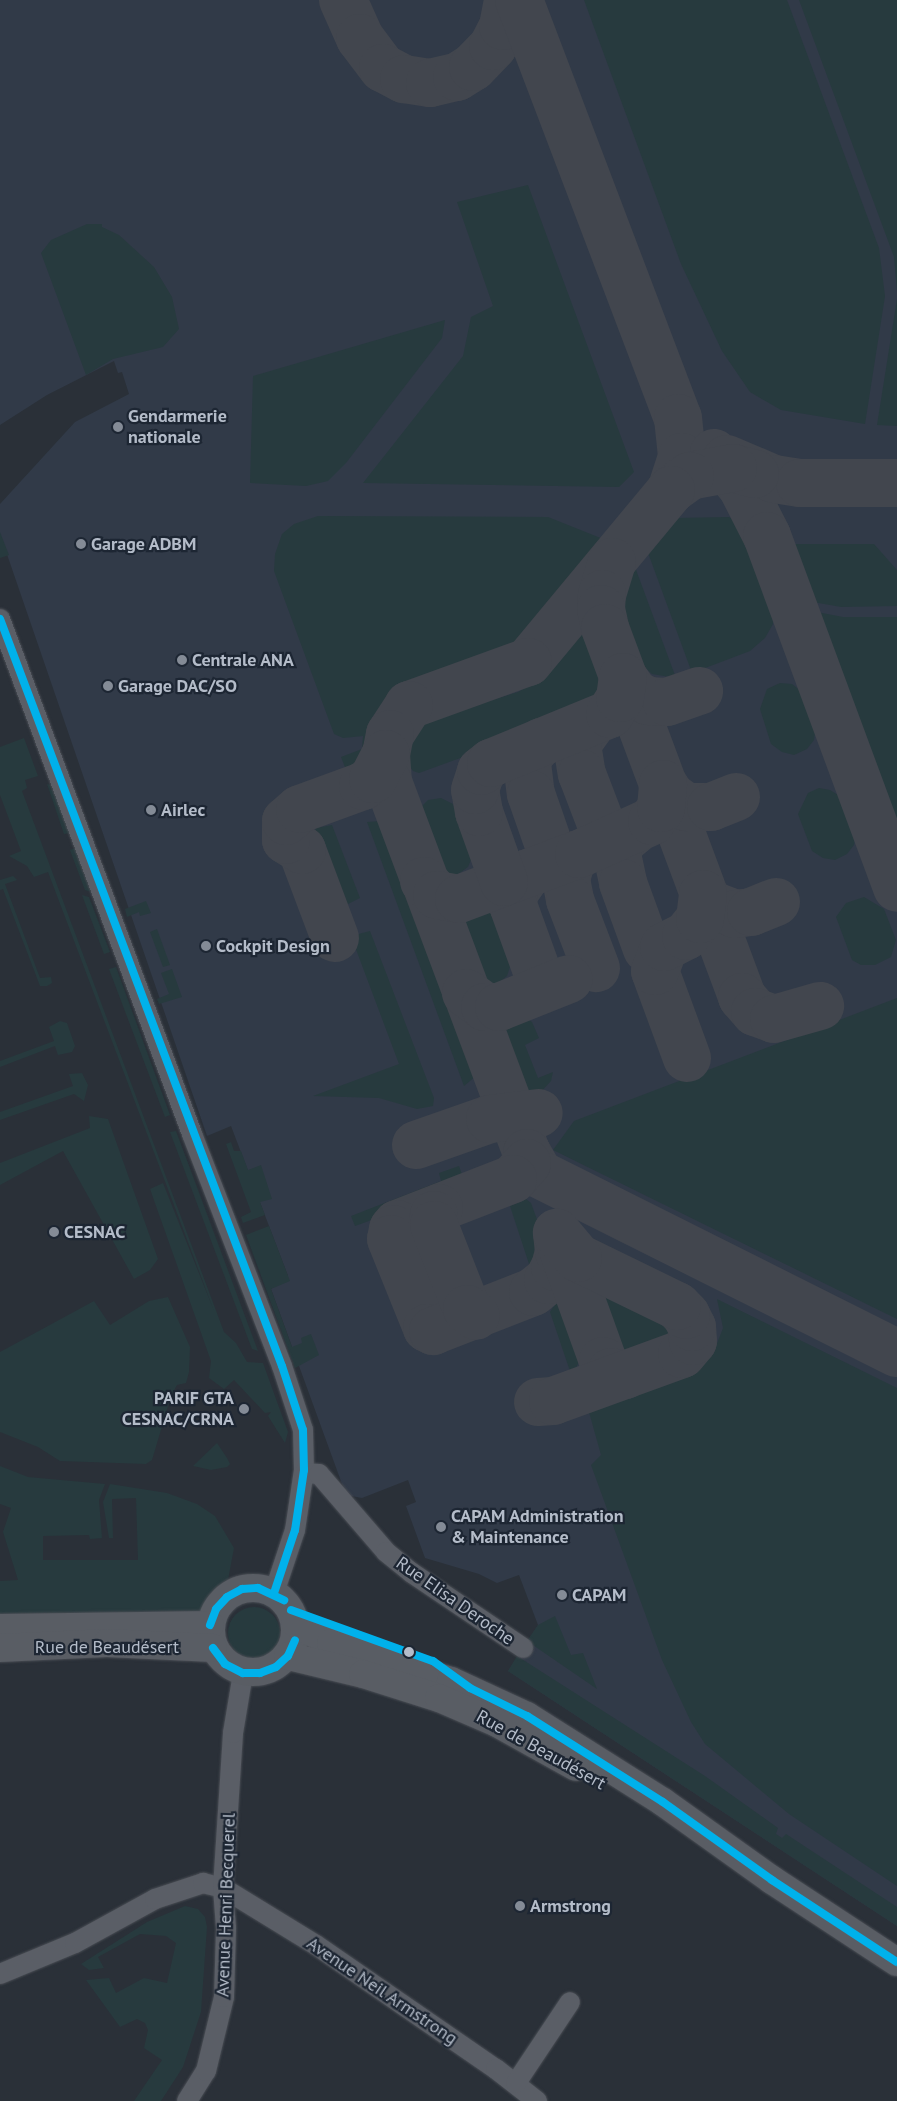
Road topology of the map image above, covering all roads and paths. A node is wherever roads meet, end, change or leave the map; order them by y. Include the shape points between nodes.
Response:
1 (0, 619) edge
2 (304, 1474) junction
3 (274, 1593) junction
4 (295, 1624) junction
5 (0, 1628) edge
6 (212, 1636) junction
7 (0, 1648) edge
8 (522, 1648) dead end
9 (288, 1656) junction
10 (243, 1673) junction
11 (772, 1880) junction
12 (222, 1888) junction
13 (897, 1962) edge
14 (0, 1974) edge
15 (570, 2002) dead end
16 (516, 2083) junction
17 (187, 2101) edge
18 (537, 2101) edge

1 - 2 street via 282,1366 303,1430
2 - 3 street via 295,1530
2 - 8 street, Rue Elisa Deroche via 319,1474 386,1552 412,1573
3 - 4 main road via 291,1610
3 - 6 main road via 258,1588 242,1589 227,1597 216,1609
4 - 9 main road via 295,1640
4 - 11 main road, Rue de Beaudésert via 330,1643 408,1666 501,1702 663,1802
5 - 6 main road, Rue de Beaudésert
6 - 7 main road, Rue de Beaudésert
6 - 10 main road via 226,1664
9 - 10 main road via 276,1667 260,1673
9 - 11 main road, Rue de Beaudésert via 400,1685 476,1713
10 - 12 street, Avenue Henri Becquerel via 233,1733
11 - 13 main road
12 - 14 street via 203,1883 155,1899 75,1943
12 - 16 street, Avenue Neil Armstrong via 316,1945
12 - 17 street, Avenue Henri Becquerel via 226,1928 224,1997 206,2071
15 - 16 street
16 - 18 street, Avenue Neil Armstrong

